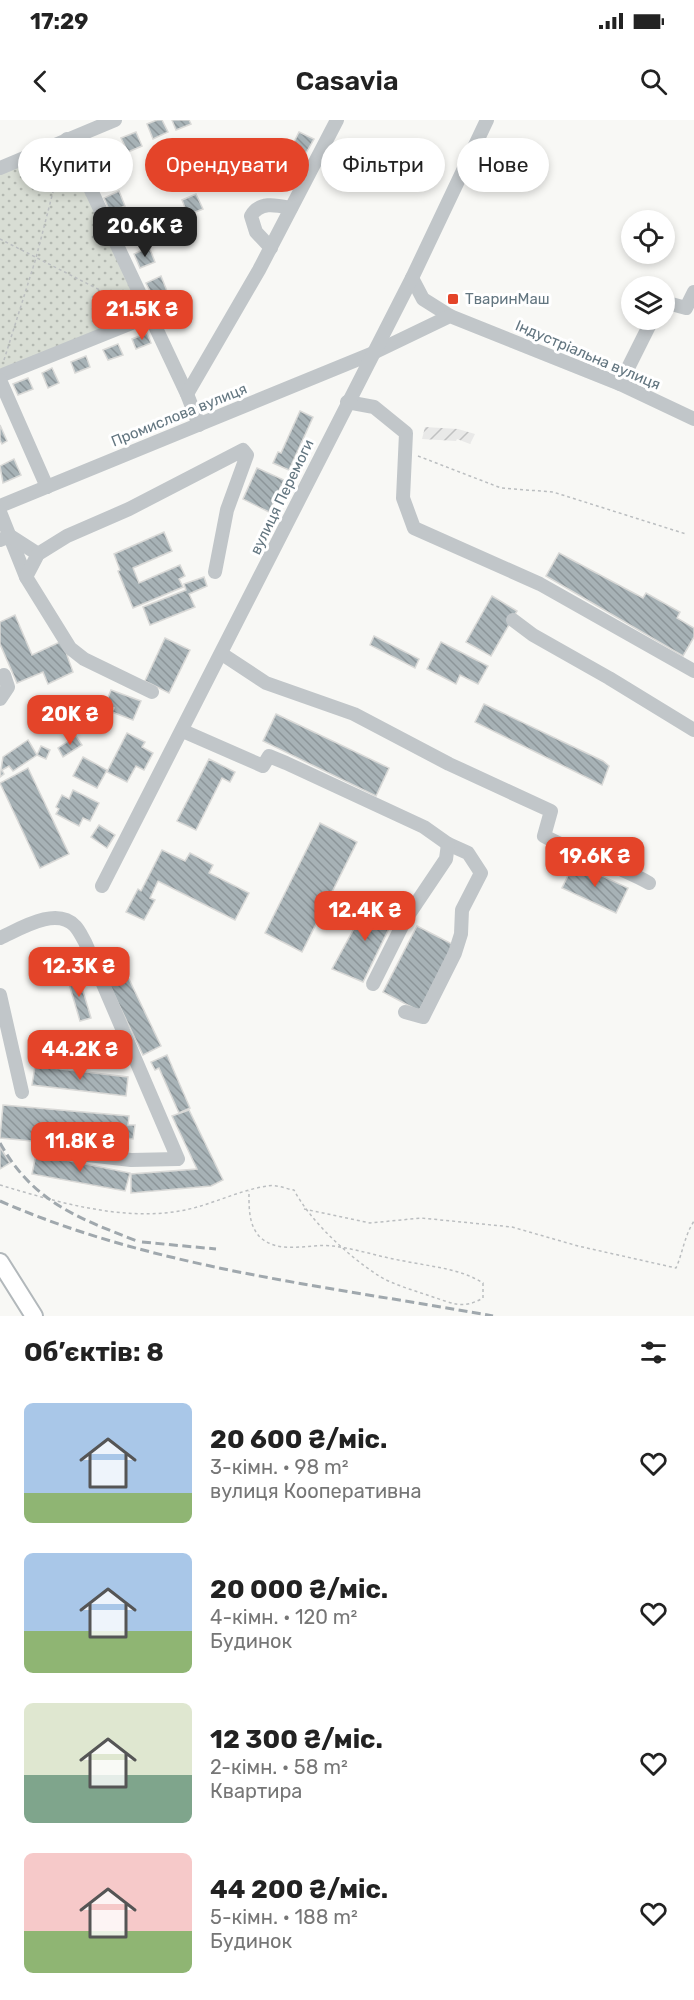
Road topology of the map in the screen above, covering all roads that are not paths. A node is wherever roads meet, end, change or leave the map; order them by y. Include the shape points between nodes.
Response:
1 (115, 120) edge
2 (337, 120) edge
3 (487, 120) edge
4 (70, 138) edge
5 (18, 160) edge
6 (0, 168) edge
7 (92, 192) edge
8 (291, 208) junction
9 (271, 248) junction
10 (412, 278) junction
11 (694, 292) edge
12 (675, 306) edge
13 (149, 316) junction
14 (450, 316) junction
15 (647, 330) edge
16 (371, 354) junction
17 (0, 378) edge
18 (621, 384) junction
19 (188, 394) junction
20 (348, 402) junction
21 (694, 419) edge
22 (199, 425) junction
23 (47, 487) junction
24 (0, 506) edge
25 (0, 512) edge
26 (5, 538) edge
27 (38, 554) junction
28 (215, 572) dead end
29 (26, 578) junction
30 (513, 620) dead end
31 (222, 654) junction
32 (694, 670) edge
33 (4, 675) dead end
34 (152, 692) dead end
35 (0, 699) edge
36 (694, 730) edge
37 (183, 731) junction
38 (448, 844) junction
39 (649, 884) dead end
40 (102, 886) dead end
41 (0, 938) edge
42 (373, 984) dead end
43 (0, 995) edge
44 (405, 1012) dead end
45 (22, 1092) dead end
46 (45, 1150) dead end
47 (0, 1262) edge
48 (34, 1316) edge

1 - 4 street
2 - 8 street
3 - 10 street, вулиця Перемоги
5 - 6 street
7 - 13 street
8 - 9 street
8 - 9 street via 264,206 251,216 256,232
9 - 19 street
10 - 14 street, Індустріальна вулиця via 423,299
10 - 16 street, вулиця Перемоги
11 - 12 street via 686,309
13 - 17 street
13 - 19 street
14 - 16 street
14 - 18 street, Індустріальна вулиця
15 - 18 street
16 - 20 street, вулиця Перемоги
16 - 22 street, Промислова вулиця
17 - 23 street
18 - 21 street, Індустріальна вулиця
19 - 22 street
20 - 31 street, вулиця Перемоги
20 - 32 street via 374,407 406,433 403,498 414,528 540,584
22 - 23 street, Промислова вулиця
23 - 24 street, Промислова вулиця
25 - 26 street
26 - 27 street
26 - 29 street
27 - 28 street via 243,450 247,455 227,510
27 - 29 street
29 - 34 street via 70,648 84,659
30 - 36 street
31 - 37 street, вулиця Перемоги
31 - 39 street via 266,683 354,714 550,811 544,836 574,852 623,868
33 - 35 street via 8,687
37 - 38 street via 255,764 263,766 269,756 286,763 424,827
37 - 40 street, вулиця Перемоги
38 - 42 street via 447,859 405,920
38 - 44 street via 468,853 481,873 462,910 456,953 439,988 423,1017
41 - 46 street via 38,921 60,918 75,925 178,1159 131,1160
43 - 45 street
47 - 48 main road

